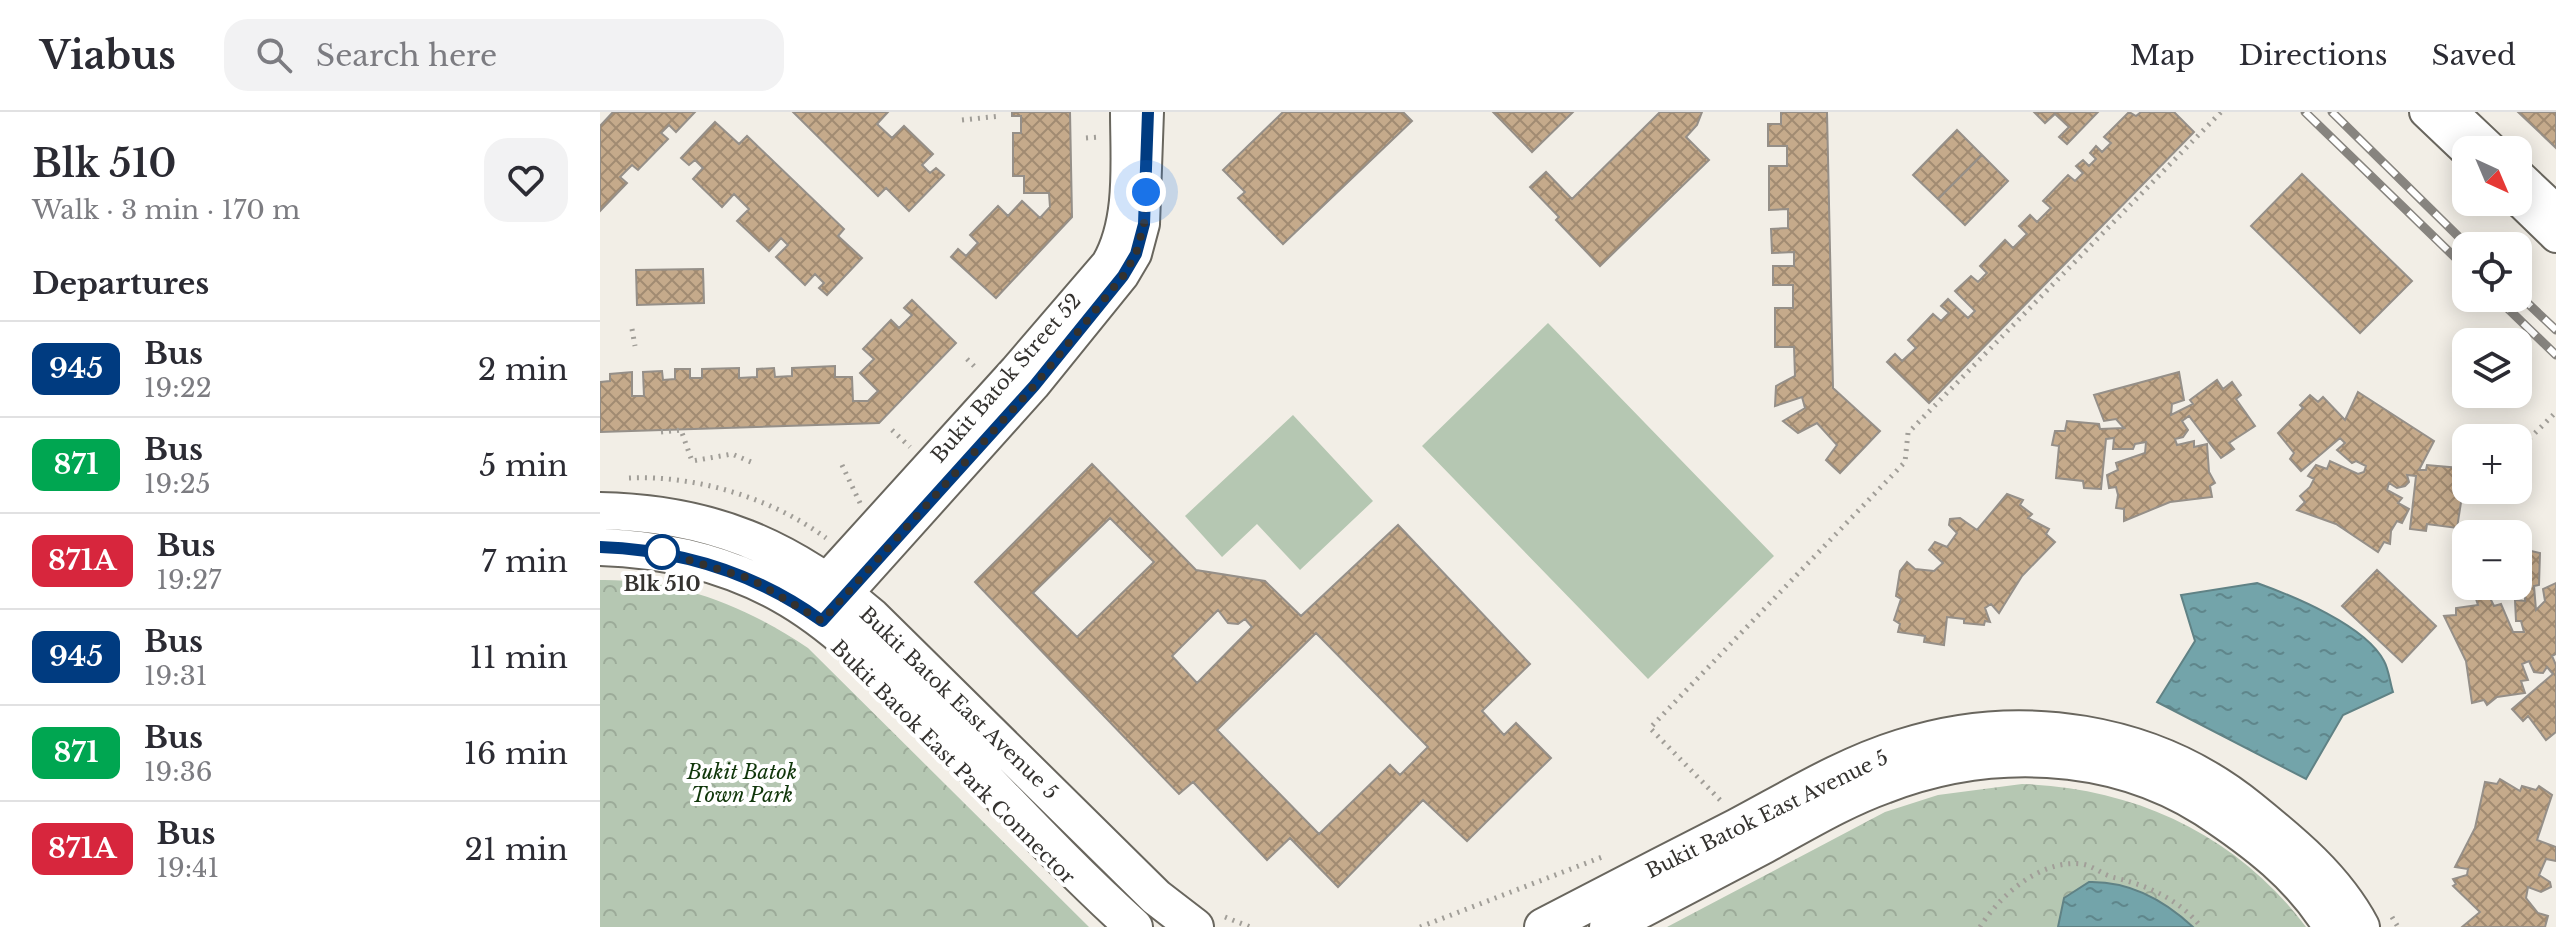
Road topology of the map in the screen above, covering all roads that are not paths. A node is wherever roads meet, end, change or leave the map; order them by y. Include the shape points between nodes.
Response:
1 (1126, 112) edge
2 (1148, 112) edge
3 (2425, 112) edge
4 (2453, 112) edge
5 (2478, 136) edge
6 (2452, 138) edge
7 (2532, 187) edge
8 (2556, 210) edge
9 (2532, 214) edge
10 (2556, 237) edge
11 (600, 511) edge
12 (600, 547) edge
13 (836, 586) junction
14 (811, 614) junction
15 (1134, 927) edge
16 (1195, 927) edge
17 (1543, 927) edge
18 (1608, 927) edge
19 (2332, 927) edge
20 (2361, 927) edge

1 - 13 street, Bukit Batok Street 52 via 1122,221 1107,263
2 - 13 street, Bukit Batok Street 52 via 1144,224 1123,276 1034,386
3 - 6 street
4 - 5 street
7 - 8 street
9 - 10 street
11 - 13 street, Bukit Batok East Avenue 5 via 675,517 733,532
12 - 14 street, Bukit Batok East Avenue 5 via 662,552 706,563 751,579
13 - 14 street, Bukit Batok Street 52
13 - 16 street, Bukit Batok East Avenue 5 via 1156,897
14 - 15 street, Bukit Batok East Avenue 5 via 902,694
17 - 20 street, Bukit Batok East Avenue 5 via 1868,760 1942,737 2019,729 2118,741 2150,750 2213,781 2319,868
18 - 19 street, Bukit Batok East Avenue 5 via 1881,785 1969,762 2034,758 2090,763 2178,791 2269,853

